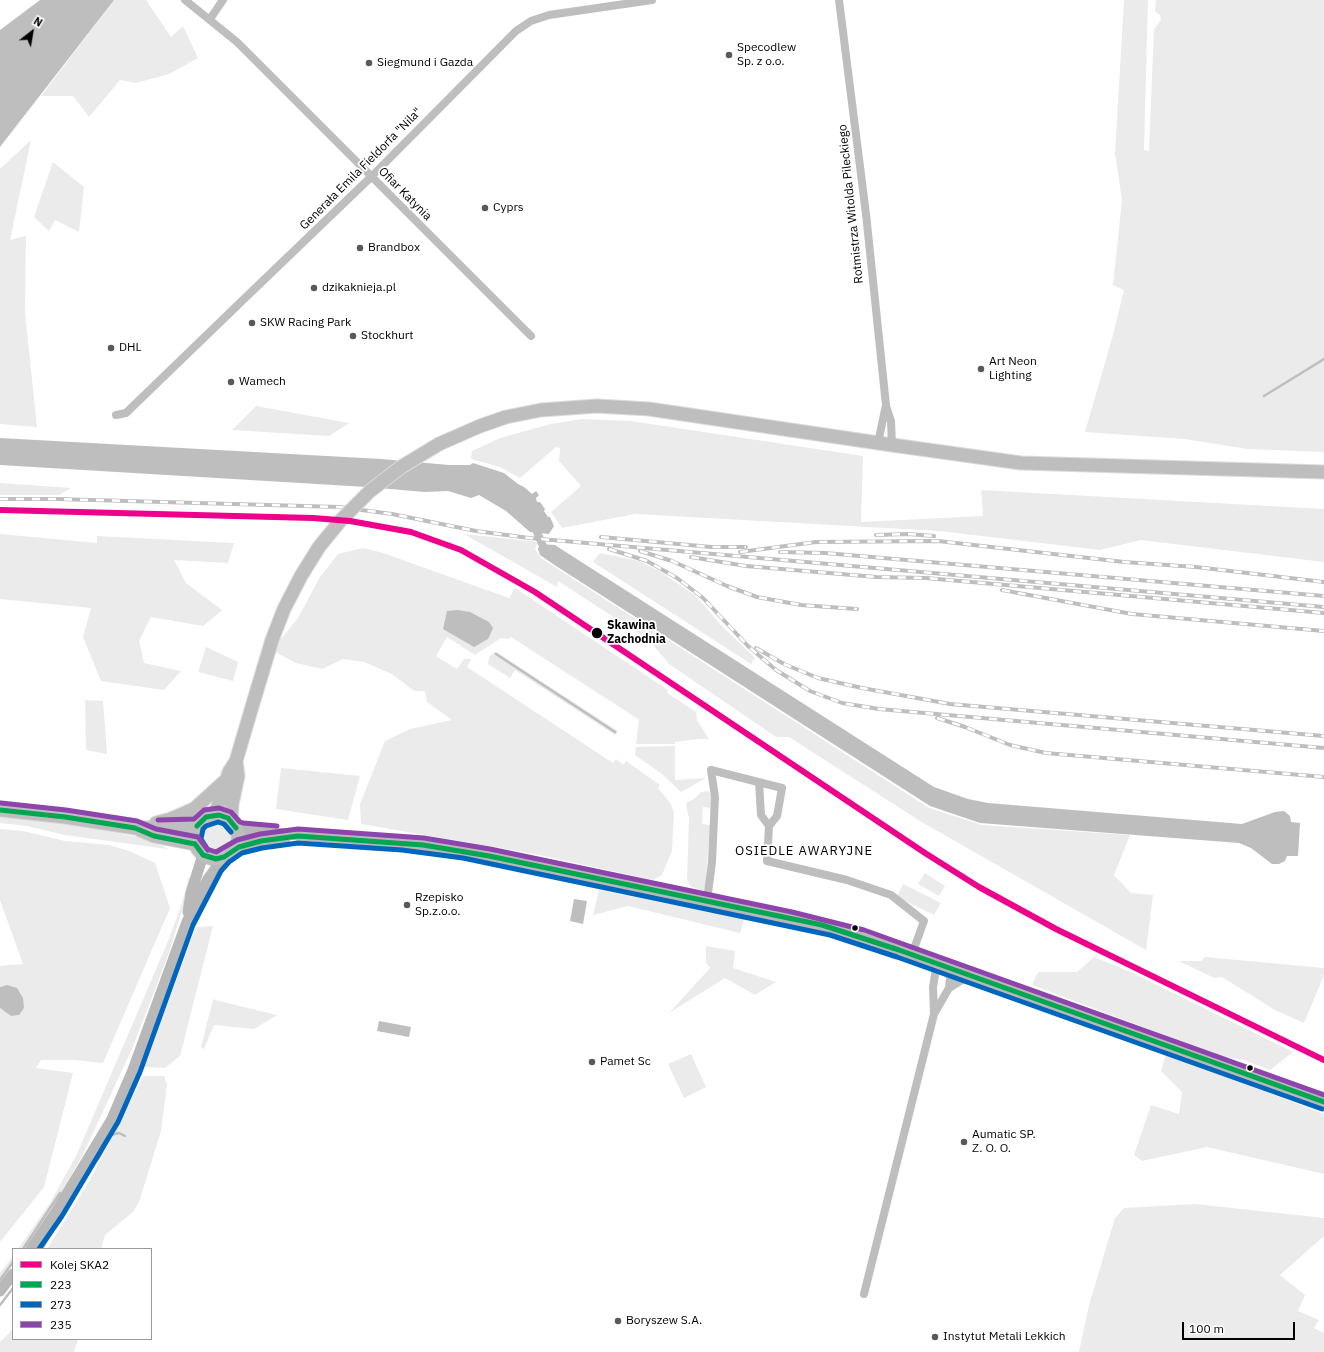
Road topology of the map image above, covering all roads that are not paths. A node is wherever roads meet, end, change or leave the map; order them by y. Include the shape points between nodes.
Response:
1 (185, 0) edge
2 (223, 0) edge
3 (652, 0) edge
4 (839, 0) edge
5 (210, 19) junction
6 (371, 177) junction
7 (531, 336) dead end
8 (886, 405) junction
9 (116, 415) dead end
10 (878, 443) junction
11 (892, 445) junction
12 (1324, 472) edge
13 (236, 761) junction
14 (227, 779) junction
15 (759, 782) junction
16 (0, 810) edge
17 (215, 815) junction
18 (234, 824) junction
19 (197, 826) junction
20 (769, 826) junction
21 (135, 828) junction
22 (298, 836) junction
23 (195, 844) junction
24 (230, 853) junction
25 (203, 855) junction
26 (707, 901) junction
27 (187, 922) junction
28 (912, 954) junction
29 (937, 964) junction
30 (951, 968) junction
31 (970, 975) junction
32 (949, 988) junction
33 (934, 1014) junction
34 (1324, 1102) edge
35 (32, 1248) edge
36 (12, 1275) edge
37 (0, 1291) edge
38 (864, 1294) dead end

1 - 5 street, Ofiar Katynia
2 - 5 street
3 - 6 street, Generała Emila Fieldorfa "Nila" via 565,11 531,21 500,45
4 - 8 street, Rotmistrza Witolda Pileckiego via 866,214
5 - 6 street, Ofiar Katynia via 259,64
6 - 7 street, Ofiar Katynia
6 - 9 street, Generała Emila Fieldorfa "Nila" via 126,413
8 - 10 street, Rotmistrza Witolda Pileckiego
8 - 11 street, Rotmistrza Witolda Pileckiego via 891,422
10 - 11 main road
10 - 13 main road, bridge via 650,409 597,406 562,408 512,416 480,426 439,444 401,467 370,491 341,520 310,562 292,592 272,640
11 - 12 main road via 1021,463
13 - 14 main road
13 - 18 main road via 238,776 232,804
14 - 17 main road
14 - 21 main road via 202,804 187,814
15 - 20 street via 761,815
15 - 20 street via 782,788 777,816
15 - 26 street via 711,770 714,797 712,862
16 - 21 main road
17 - 18 main road via 224,816
17 - 19 main road via 202,820
18 - 22 main road via 247,831
18 - 24 main road via 238,836
19 - 21 main road
19 - 23 main road
20 - 28 street via 767,861 847,880 886,893 919,916 924,921
21 - 23 main road via 154,836
22 - 24 main road via 260,841
22 - 26 main road via 403,843 464,851
23 - 25 main road
24 - 25 main road via 216,859
24 - 27 main road via 208,878
25 - 27 main road via 191,893
26 - 28 main road via 832,928
27 - 35 main road via 133,1070 112,1119
28 - 29 main road
29 - 30 main road
29 - 33 street via 933,987
30 - 31 main road
30 - 32 street
31 - 32 street
31 - 34 main road
32 - 33 street
33 - 38 street
36 - 37 main road

